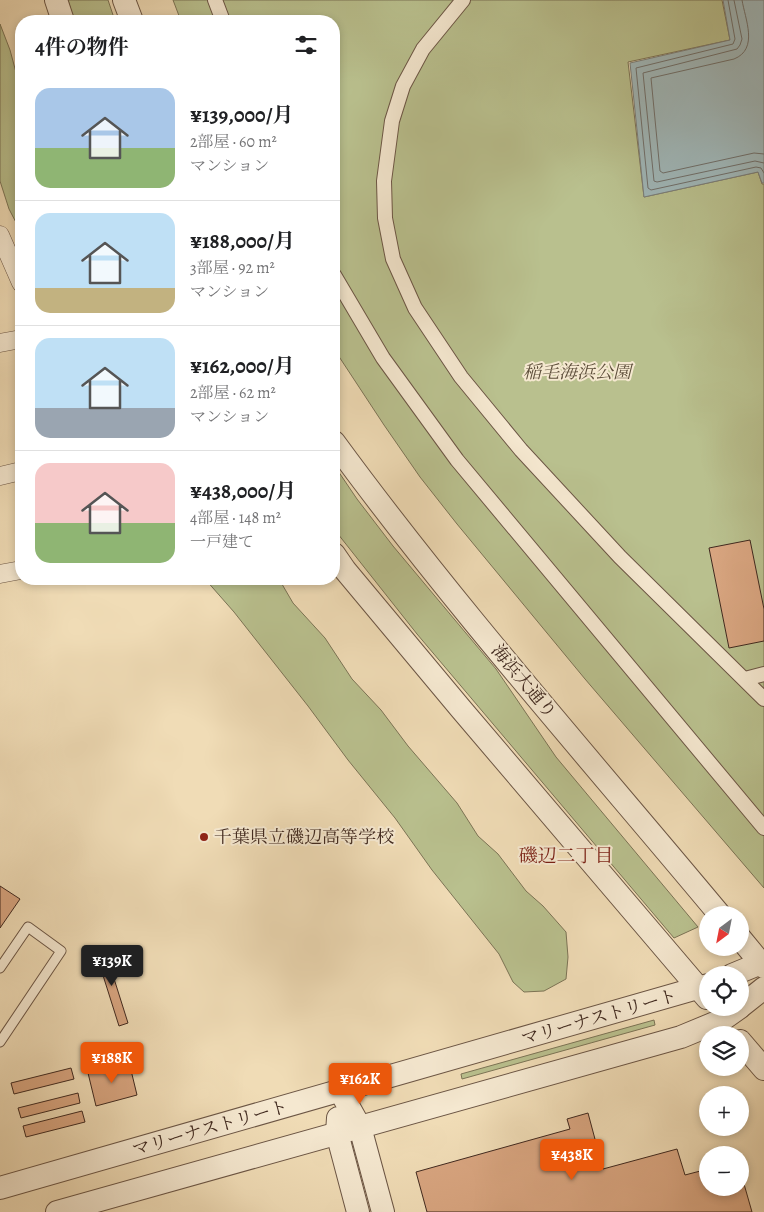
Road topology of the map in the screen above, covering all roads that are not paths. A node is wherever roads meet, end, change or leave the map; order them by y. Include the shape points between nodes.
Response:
1 (56, 0) edge
2 (124, 0) edge
3 (215, 0) edge
4 (463, 0) edge
5 (62, 15) edge
6 (130, 15) edge
7 (221, 15) edge
8 (0, 235) edge
9 (15, 269) edge
10 (340, 285) edge
11 (15, 340) edge
12 (0, 343) edge
13 (340, 450) edge
14 (15, 472) edge
15 (0, 476) edge
16 (340, 563) edge
17 (15, 571) edge
18 (0, 574) edge
19 (764, 674) edge
20 (745, 679) junction
21 (764, 699) edge
22 (764, 828) edge
23 (712, 906) edge
24 (749, 948) edge
25 (763, 964) edge
26 (0, 968) edge
27 (749, 969) edge
28 (699, 985) edge
29 (764, 988) edge
30 (699, 993) edge
31 (749, 1000) edge
32 (728, 1016) edge
33 (0, 1042) edge
34 (749, 1051) edge
35 (764, 1068) edge
36 (340, 1091) junction
37 (360, 1127) junction
38 (337, 1134) junction
39 (0, 1188) edge
40 (57, 1212) edge
41 (358, 1212) edge
42 (384, 1212) edge

1 - 5 street
2 - 6 street
3 - 7 street
4 - 20 street via 423,49 403,86 392,121 384,181 385,218 393,259 415,308 461,377 520,450 620,557
8 - 9 street
10 - 22 street via 383,358 457,460
11 - 12 street
13 - 23 street, 海浜大通り via 391,519
14 - 15 street
16 - 28 street via 460,709 660,944
17 - 18 street
19 - 20 street
20 - 21 street
24 - 25 street
25 - 27 street
26 - 33 lane via 28,927 61,951
29 - 31 street
30 - 36 street, マリーナストリート
32 - 37 street via 681,1037
34 - 35 street
36 - 37 street
36 - 38 street
36 - 39 street, マリーナストリート
37 - 38 street
37 - 42 street
38 - 40 street
38 - 41 street

